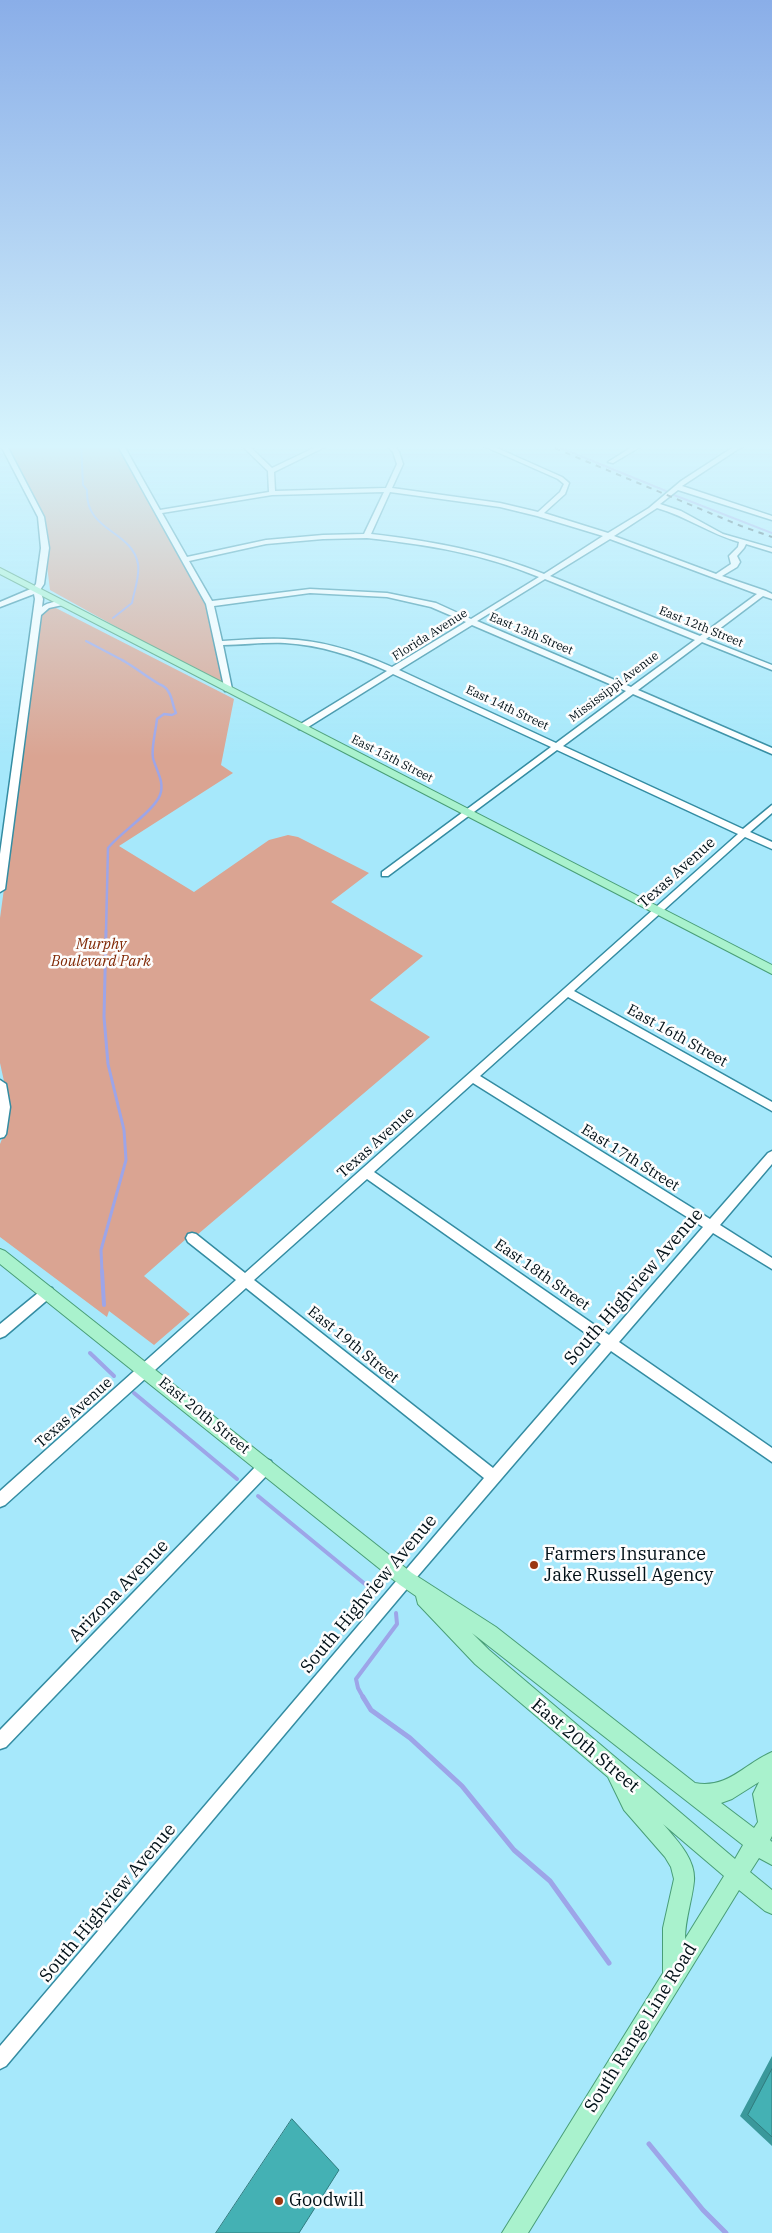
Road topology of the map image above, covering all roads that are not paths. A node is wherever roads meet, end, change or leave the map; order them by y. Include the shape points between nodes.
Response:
1 (45, 548) edge
2 (178, 548) edge
3 (238, 548) edge
4 (462, 548) edge
5 (590, 548) edge
6 (642, 548) edge
7 (741, 548) edge
8 (185, 560) junction
9 (0, 572) edge
10 (717, 576) junction
11 (544, 577) junction
12 (36, 590) junction
13 (763, 593) junction
14 (772, 597) edge
15 (63, 604) junction
16 (210, 604) junction
17 (0, 605) edge
18 (37, 614) junction
19 (472, 621) junction
20 (700, 639) junction
21 (218, 643) junction
22 (772, 668) edge
23 (395, 670) junction
24 (228, 689) junction
25 (631, 690) junction
26 (302, 727) junction
27 (557, 745) junction
28 (772, 750) edge
29 (772, 808) edge
30 (467, 812) junction
31 (744, 833) junction
32 (772, 846) edge
33 (386, 874) dead end
34 (0, 889) edge
35 (658, 911) junction
36 (772, 970) edge
37 (567, 992) junction
38 (472, 1078) junction
39 (0, 1084) edge
40 (772, 1107) edge
41 (0, 1134) edge
42 (772, 1156) edge
43 (366, 1172) junction
44 (711, 1226) junction
45 (192, 1238) dead end
46 (0, 1255) edge
47 (772, 1264) edge
48 (245, 1279) junction
49 (48, 1292) junction
50 (0, 1332) edge
51 (610, 1343) junction
52 (145, 1369) junction
53 (772, 1456) edge
54 (266, 1466) junction
55 (494, 1477) junction
56 (0, 1500) edge
57 (406, 1579) junction
58 (0, 1742) edge
59 (772, 1762) edge
60 (616, 1772) junction
61 (772, 1779) edge
62 (691, 1791) junction
63 (770, 1822) edge
64 (764, 1849) edge
65 (737, 1875) junction
66 (772, 1904) edge
67 (674, 1977) junction
68 (0, 2060) edge
69 (514, 2233) edge

1 - 12 street via 40,584
2 - 8 street
3 - 8 street, East 12th Street
4 - 11 street, East 12th Street
5 - 11 street, Florida Avenue
6 - 10 street
7 - 10 street via 733,556 734,565
8 - 16 street
9 - 12 main road, East 15th Street
10 - 13 street
11 - 19 street, Florida Avenue
11 - 20 street, East 12th Street
12 - 15 main road, East 15th Street
12 - 17 street
12 - 18 street via 39,598
13 - 14 street
13 - 20 street, Mississippi Avenue
15 - 18 street via 47,606
15 - 24 main road, East 15th Street
16 - 19 street, East 13th Street via 310,591 345,592 387,595 433,605
16 - 21 street
18 - 34 street
19 - 23 street, Florida Avenue
19 - 25 street, East 13th Street
20 - 22 street, East 12th Street
20 - 25 street, Mississippi Avenue
21 - 23 street, East 14th Street via 285,641 322,646 359,655
21 - 24 street
23 - 26 street, Florida Avenue
23 - 27 street, East 14th Street
24 - 26 main road, East 15th Street
25 - 27 street, Mississippi Avenue
25 - 28 street, East 13th Street
26 - 30 main road, East 15th Street
27 - 30 street, Mississippi Avenue
27 - 31 street, East 14th Street
29 - 31 street, Texas Avenue
30 - 33 street, Mississippi Avenue
30 - 35 main road, East 15th Street
31 - 32 street, East 14th Street
31 - 35 street, Texas Avenue
35 - 36 main road, East 15th Street
35 - 37 street, Texas Avenue
37 - 38 street, Texas Avenue
37 - 40 street, East 16th Street
38 - 43 street, Texas Avenue
38 - 44 street, East 17th Street
39 - 41 street via 4,1107
42 - 44 street, South Highview Avenue
43 - 48 street, Texas Avenue
43 - 51 street, East 18th Street
44 - 47 street, East 17th Street
44 - 51 street, South Highview Avenue
45 - 48 street, East 19th Street
46 - 49 main road, East 20th Street
48 - 52 street, Texas Avenue
48 - 55 street, East 19th Street
49 - 50 street
49 - 52 main road, East 20th Street
51 - 53 street, East 18th Street
51 - 55 street, South Highview Avenue
52 - 54 main road, East 20th Street
52 - 56 street, Texas Avenue
54 - 57 main road, East 20th Street
54 - 58 street, Arizona Avenue
55 - 57 street, South Highview Avenue
57 - 60 main road, East 20th Street via 482,1657
57 - 62 main road, East 20th Street via 489,1634
57 - 68 street, South Highview Avenue
59 - 62 main road via 725,1792 708,1795
60 - 65 main road, East 20th Street
60 - 67 main road via 631,1803 680,1863 684,1879 674,1928
61 - 63 main road, South Range Line Road via 763,1794
62 - 64 main road, East 20th Street
63 - 64 main road, South Range Line Road
64 - 65 main road, South Range Line Road
65 - 66 main road, East 20th Street
65 - 67 main road, South Range Line Road
67 - 69 main road, South Range Line Road

